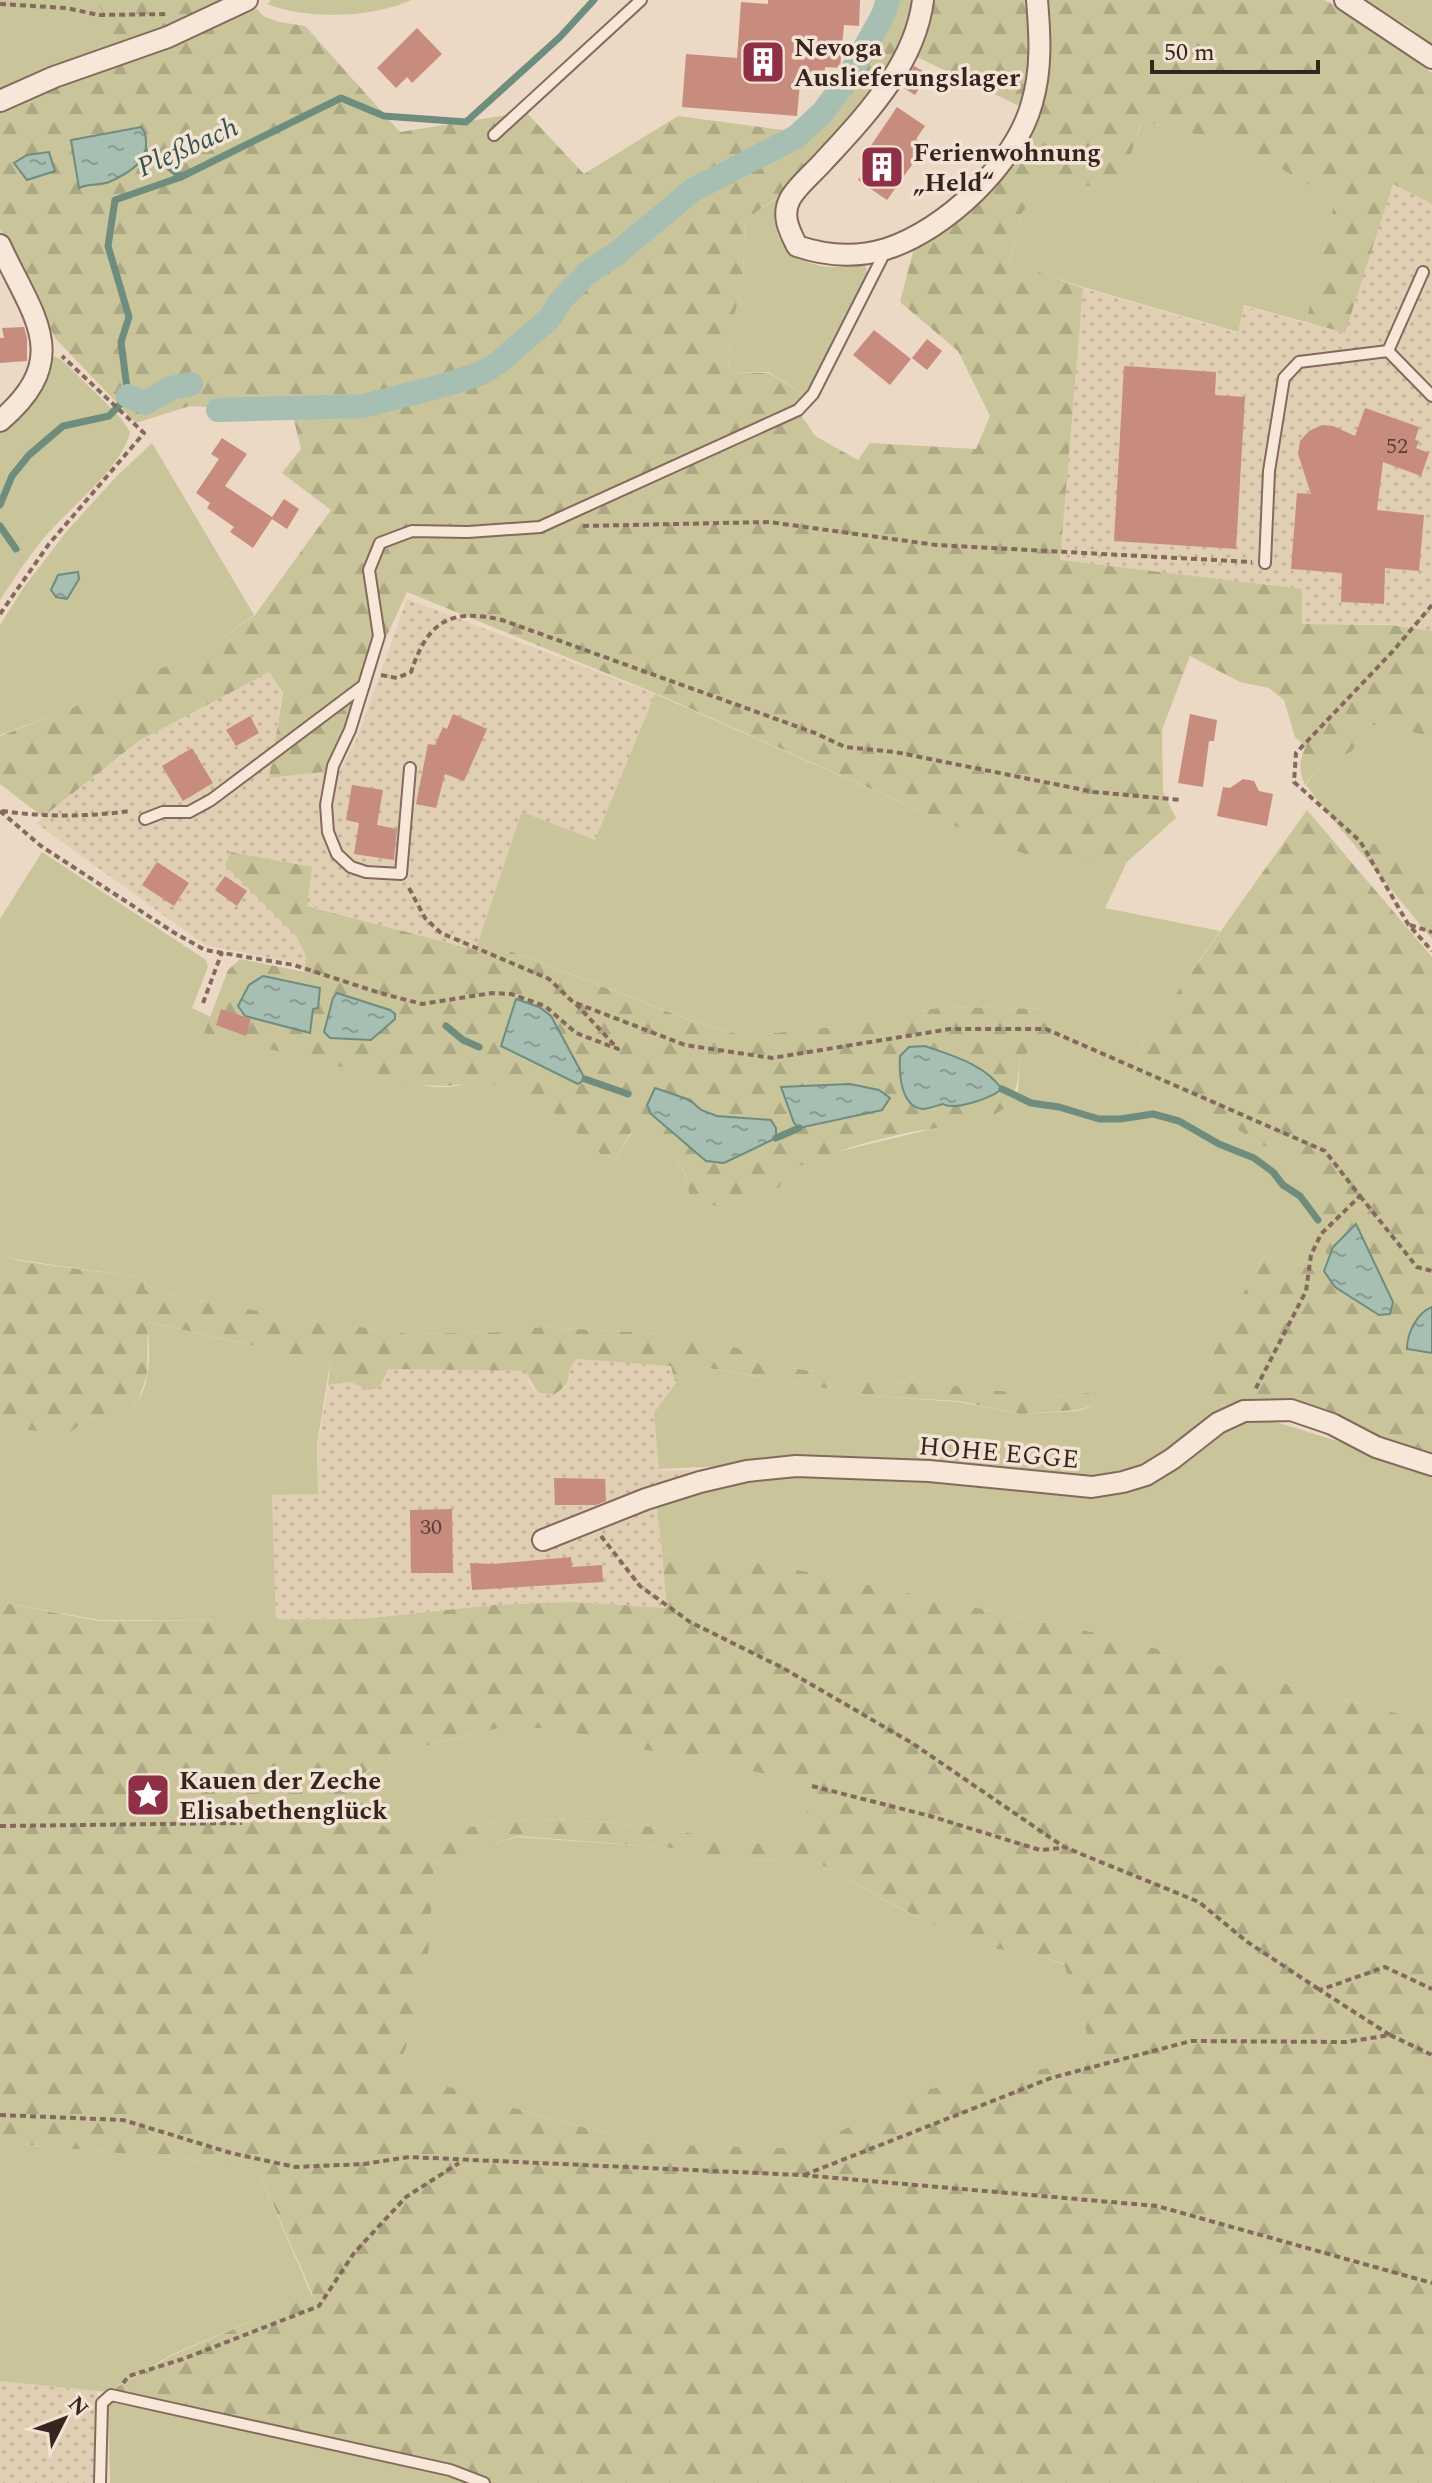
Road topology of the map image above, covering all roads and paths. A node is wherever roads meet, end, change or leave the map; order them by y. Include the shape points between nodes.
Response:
1 (247, 0) edge
2 (641, 0) edge
3 (923, 0) edge
4 (1037, 0) edge
5 (1345, 0) edge
6 (0, 4) edge
7 (207, 18) junction
8 (1432, 58) edge
9 (0, 101) edge
10 (494, 135) dead end
11 (0, 245) edge
12 (887, 249) junction
13 (1423, 272) dead end
14 (43, 339) junction
15 (1388, 351) junction
16 (1432, 396) edge
17 (0, 421) edge
18 (540, 527) junction
19 (1265, 563) joint
20 (1432, 605) edge
21 (0, 614) edge
22 (369, 669) junction
23 (366, 684) junction
24 (410, 768) dead end
25 (1182, 800) dead end
26 (130, 811) dead end
27 (145, 819) dead end
28 (401, 874) junction
29 (1408, 924) junction
30 (1432, 932) edge
31 (1432, 951) edge
32 (222, 952) junction
33 (573, 1002) junction
34 (203, 1003) dead end
35 (1360, 1196) junction
36 (1432, 1271) edge
37 (1244, 1411) junction
38 (1432, 1465) edge
39 (589, 1521) junction
40 (543, 1540) dead end
41 (812, 1786) dead end
42 (242, 1823) dead end
43 (0, 1826) edge
44 (1064, 1847) junction
45 (1432, 1989) edge
46 (1320, 1990) junction
47 (1390, 2035) junction
48 (1432, 2055) edge
49 (0, 2115) edge
50 (461, 2162) junction
51 (801, 2175) junction
52 (1432, 2283) edge
53 (111, 2395) junction
54 (100, 2483) edge
55 (484, 2483) edge

1 - 7 street
2 - 10 lane
3 - 12 street via 902,62 873,106 789,200 786,224 797,246 822,255
4 - 12 street via 1041,49 1032,105 997,171 928,229
5 - 8 street
6 - 7 path via 99,15
7 - 9 street
11 - 14 street
12 - 18 lane via 813,394 798,410
13 - 15 lane
14 - 17 street via 44,358 36,377
14 - 21 path via 144,433 49,544
15 - 16 lane
15 - 19 lane via 1299,362 1284,378 1269,471
18 - 19 path via 769,522 936,545
18 - 22 lane via 412,531 380,543 369,570 379,636
20 - 29 path via 1296,753 1294,782 1360,841
22 - 23 lane
22 - 25 path via 389,678 411,672 417,654 444,620 474,614 845,747 1094,792
23 - 27 lane via 211,800 189,812 163,812
23 - 28 lane via 333,766 326,805 328,832 337,854 351,867
24 - 28 lane
26 - 32 path via 0,811 41,846 173,932 205,950
28 - 33 path via 425,918 441,933 549,979
29 - 30 path
29 - 31 path
32 - 33 path via 294,965 422,1004 511,994 545,1006 576,1033 618,1049
32 - 34 path
33 - 35 path via 685,1045 772,1058 950,1029 1046,1029 1325,1151
35 - 36 path via 1417,1267
35 - 37 path via 1321,1234 1311,1255 1306,1291
37 - 38 street, HOHE EGGE via 1291,1410
37 - 39 street, HOHE EGGE via 1218,1423 1146,1475 1123,1482 1092,1487 929,1471 796,1466 700,1482
39 - 40 street, HOHE EGGE
39 - 44 path via 640,1586 690,1622 783,1668 912,1743
41 - 44 path via 1040,1850
42 - 43 path
44 - 46 path via 1199,1902
45 - 46 path via 1385,1967
46 - 47 path
47 - 48 path
47 - 51 path via 1346,2042 1191,2041 1051,2078
49 - 50 path via 123,2120 295,2167 409,2157
50 - 51 path
50 - 53 path via 406,2197 354,2253 319,2306 129,2376
51 - 52 path via 1157,2206
53 - 54 lane via 102,2403
53 - 55 lane via 450,2470

